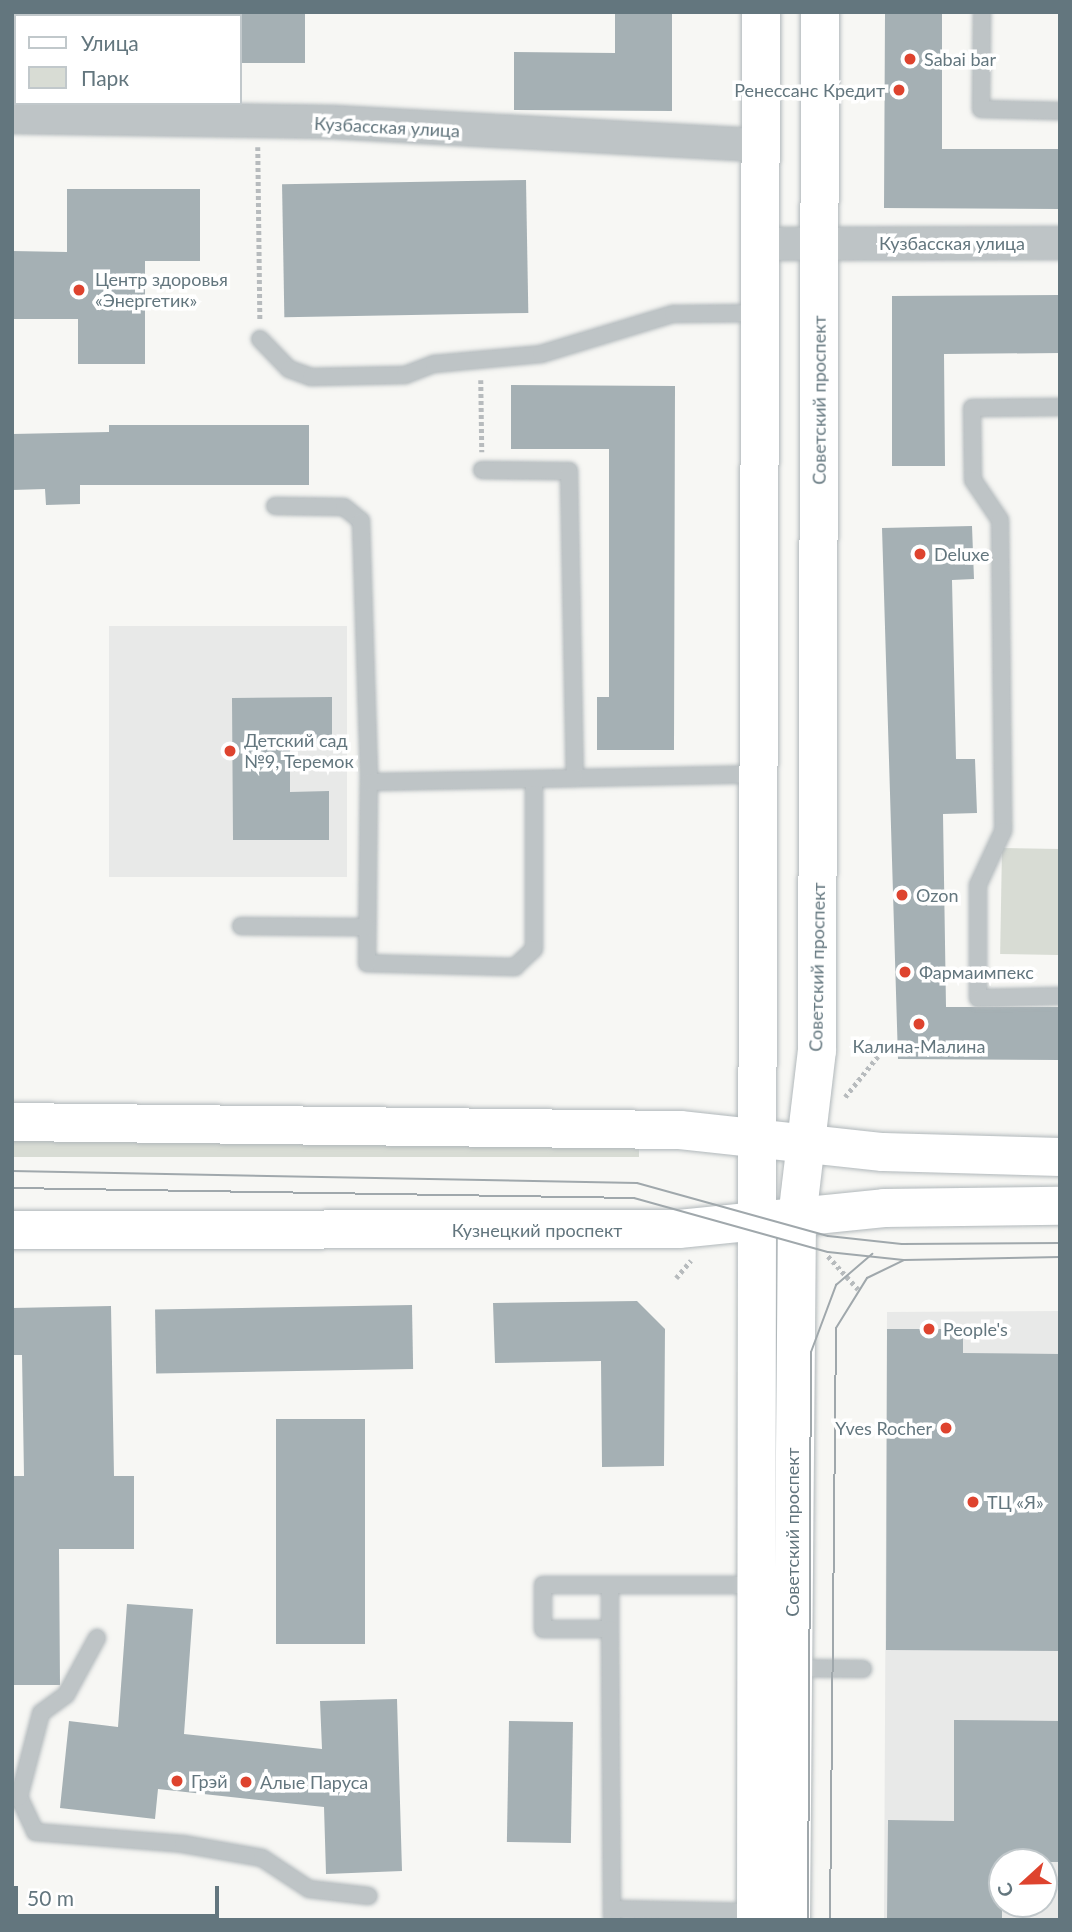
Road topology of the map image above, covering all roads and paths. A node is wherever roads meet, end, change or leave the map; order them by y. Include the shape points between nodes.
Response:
1 (761, 12) edge
2 (820, 12) edge
3 (982, 12) edge
4 (1060, 111) edge
5 (12, 117) edge
6 (257, 122) junction
7 (761, 145) junction
8 (820, 243) junction
9 (1060, 243) edge
10 (761, 244) junction
11 (761, 313) junction
12 (260, 339) joint
13 (480, 360) junction
14 (1060, 407) edge
15 (482, 470) joint
16 (275, 506) dead end
17 (759, 774) junction
18 (575, 778) junction
19 (534, 779) junction
20 (369, 782) junction
21 (241, 926) dead end
22 (366, 927) junction
23 (1060, 996) edge
24 (12, 1122) edge
25 (757, 1142) junction
26 (807, 1147) junction
27 (1060, 1157) edge
28 (1060, 1206) edge
29 (797, 1218) junction
30 (757, 1225) junction
31 (12, 1230) edge
32 (610, 1586) junction
33 (756, 1586) junction
34 (610, 1629) junction
35 (97, 1638) dead end
36 (792, 1668) junction
37 (863, 1669) dead end
38 (16, 1797) edge
39 (369, 1896) dead end
40 (612, 1914) edge
41 (768, 1917) edge

1 - 7 main road, Советский проспект
2 - 8 main road, Советский проспект
3 - 4 lane via 981,109
5 - 6 street, Кузбасская улица
6 - 7 street, Кузбасская улица
6 - 12 path
7 - 10 main road, Советский проспект
8 - 9 street, Кузбасская улица
8 - 10 street, Кузбасская улица
8 - 26 main road, Советский проспект via 817,1051
10 - 11 main road, Советский проспект
11 - 13 lane via 673,314 541,354
11 - 17 main road, Советский проспект
12 - 13 lane via 289,369 311,377 405,375 434,364
13 - 15 path
14 - 23 lane via 972,408 973,480 1000,520 1003,831 978,885 978,998
15 - 18 lane via 569,471
16 - 20 lane via 344,507 361,522
17 - 18 lane
17 - 25 main road, Советский проспект
18 - 19 lane
19 - 20 lane
19 - 22 lane via 534,949 515,967 367,963
20 - 22 lane
21 - 22 lane
24 - 25 main road via 680,1130
25 - 26 main road
25 - 30 main road, Советский проспект
26 - 27 main road
26 - 29 main road, Советский проспект
28 - 29 main road, Кузнецкий проспект via 931,1205
29 - 30 main road, Кузнецкий проспект
29 - 36 main road, Советский проспект
30 - 31 main road, Кузнецкий проспект
30 - 33 main road, Советский проспект
32 - 33 lane
32 - 34 lane
32 - 34 lane via 542,1585 543,1629
33 - 41 main road, Советский проспект
34 - 40 lane
35 - 38 lane via 66,1695 41,1713
36 - 37 lane
36 - 41 main road, Советский проспект
38 - 39 lane via 35,1832 183,1844 262,1858 309,1889
40 - 41 lane

